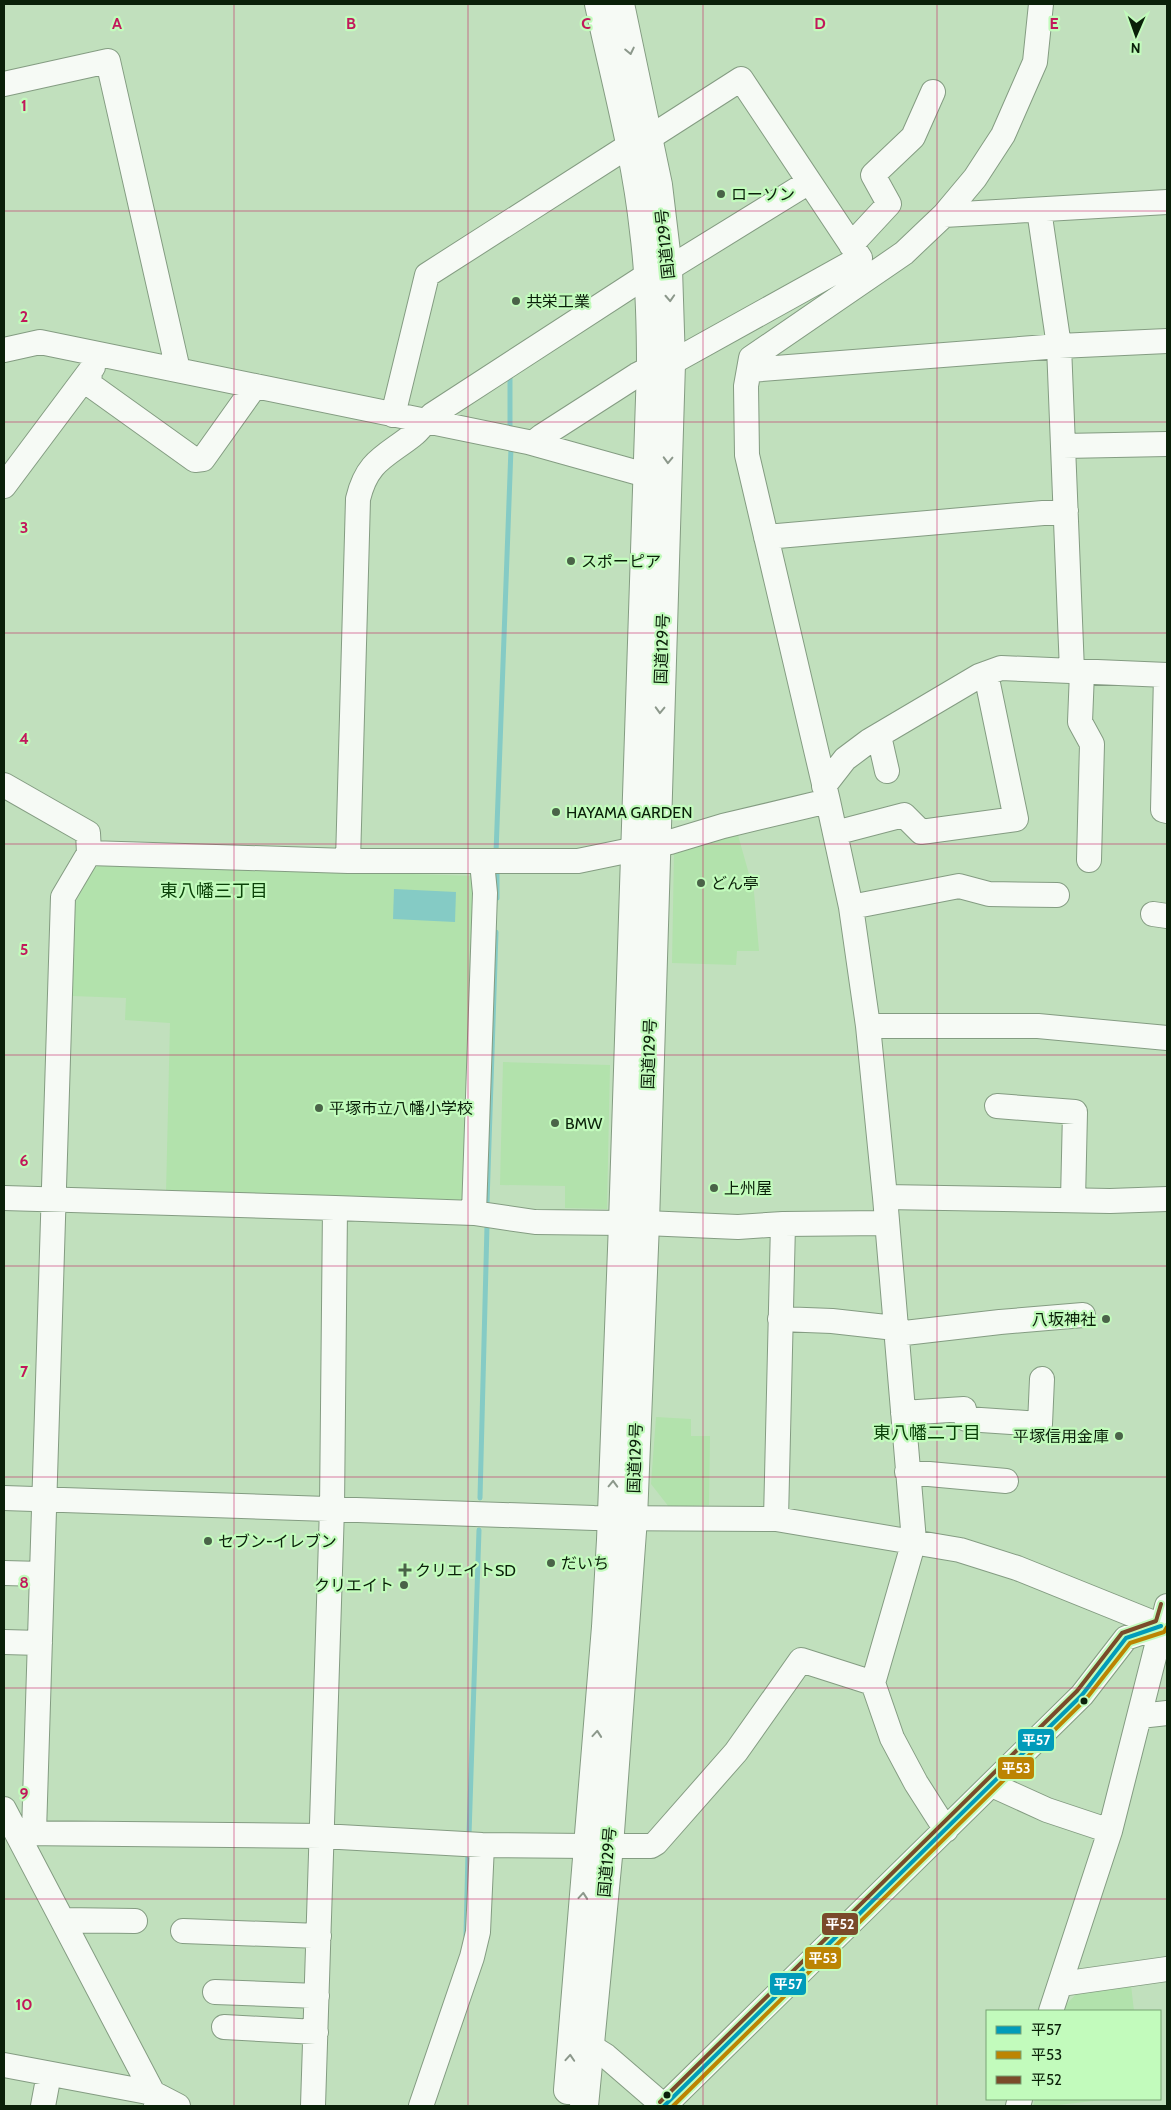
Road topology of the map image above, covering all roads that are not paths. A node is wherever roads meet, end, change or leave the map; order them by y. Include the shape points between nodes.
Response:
1 (599, 4) edge
2 (620, 4) edge
3 (1041, 4) edge
4 (4, 84) edge
5 (933, 92) dead end
6 (639, 142) junction
7 (809, 182) junction
8 (1167, 202) edge
9 (1039, 210) junction
10 (944, 215) junction
11 (851, 245) junction
12 (658, 271) junction
13 (1167, 340) edge
14 (1059, 346) junction
15 (4, 350) edge
16 (96, 363) junction
17 (661, 366) junction
18 (178, 370) junction
19 (750, 370) junction
20 (255, 386) junction
21 (393, 415) junction
22 (425, 422) junction
23 (533, 443) junction
24 (1167, 444) edge
25 (1063, 446) junction
26 (646, 475) junction
27 (4, 486) edge
28 (1066, 511) junction
29 (766, 537) junction
30 (1077, 672) junction
31 (986, 674) junction
32 (1167, 675) edge
33 (879, 736) junction
34 (887, 771) dead end
35 (4, 785) edge
36 (826, 793) junction
37 (1167, 810) edge
38 (836, 833) junction
39 (645, 848) junction
40 (89, 853) junction
41 (1089, 860) dead end
42 (348, 861) junction
43 (482, 862) junction
44 (1057, 895) dead end
45 (851, 907) junction
46 (868, 1026) junction
47 (1167, 1038) edge
48 (997, 1106) dead end
49 (885, 1196) junction
50 (4, 1198) edge
51 (52, 1199) junction
52 (1167, 1199) edge
53 (1073, 1200) junction
54 (335, 1208) junction
55 (474, 1213) junction
56 (634, 1223) junction
57 (886, 1223) junction
58 (782, 1224) junction
59 (1083, 1315) dead end
60 (780, 1320) junction
61 (896, 1331) junction
62 (1042, 1379) dead end
63 (902, 1413) junction
64 (907, 1472) junction
65 (1006, 1481) dead end
66 (4, 1498) edge
67 (45, 1500) junction
68 (332, 1508) junction
69 (622, 1518) junction
70 (776, 1519) junction
71 (914, 1541) junction
72 (4, 1573) edge
73 (42, 1574) junction
74 (1164, 1616) edge
75 (4, 1642) edge
76 (40, 1643) junction
77 (873, 1683) junction
78 (1167, 1713) edge
79 (1140, 1716) junction
80 (992, 1785) junction
81 (4, 1809) edge
82 (946, 1830) junction
83 (1110, 1831) junction
84 (26, 1832) junction
85 (322, 1836) junction
86 (482, 1845) junction
87 (598, 1846) junction
88 (63, 1920) junction
89 (135, 1921) dead end
90 (183, 1931) dead end
91 (318, 1936) junction
92 (1167, 1969) edge
93 (1061, 1984) junction
94 (215, 1992) dead end
95 (317, 1996) junction
96 (1051, 2010) edge
97 (224, 2027) dead end
98 (316, 2032) junction
99 (590, 2046) junction
100 (4, 2065) edge
101 (49, 2074) junction
102 (155, 2100) edge
103 (43, 2106) edge
104 (178, 2106) edge
105 (313, 2106) edge
106 (421, 2106) edge
107 (566, 2106) edge
108 (584, 2106) edge
109 (664, 2106) edge

1 - 6 highway, 国道129号
2 -> 6 highway, 国道129号
3 - 10 street via 1035,62 1003,135 975,178
4 - 18 street via 108,61
5 - 11 street via 913,137 873,175 889,204
6 - 7 street via 742,79
6 - 12 highway, 国道129号 via 658,185
6 - 21 street via 427,275
7 - 11 street
7 - 12 street
8 - 9 street
9 - 10 street
9 - 14 street
10 - 19 street via 904,253 752,358
11 - 17 street via 860,258
12 - 17 highway, 国道129号
12 - 22 street
13 - 14 street
14 - 19 street
14 - 25 street
15 - 16 street via 40,342
16 - 18 street
16 - 20 street via 89,384 199,461
16 - 27 street
17 - 23 street via 621,385
17 - 26 highway, 国道129号
17 -> 39 highway, 国道129号
18 - 20 street
19 - 29 street via 746,386 747,456
20 - 21 street
21 - 22 street
22 - 23 street
22 - 42 street via 416,433 374,464 362,481 358,499
23 - 26 street
24 - 25 street
25 - 28 street
26 - 39 highway, 国道129号
28 - 29 street
28 - 30 street
29 - 36 street
30 - 31 street via 1001,668
30 - 32 street
30 - 41 street via 1080,722 1092,744
31 - 33 street
31 - 38 street via 1016,819 921,832 904,815
32 - 37 street via 1163,810
33 - 34 street
33 - 36 street via 845,760
35 - 40 street via 88,833
36 - 38 street
36 - 39 street
38 - 45 street
39 - 43 street via 578,861
39 - 56 highway, 国道129号
40 - 42 street
40 - 51 street via 63,897
42 - 43 street
43 - 55 street via 485,893
44 - 45 street via 989,894 959,886
45 - 46 street
46 - 47 street via 1038,1026
46 - 49 street
48 - 53 street via 1075,1112
49 - 53 street
49 - 57 street
50 - 51 street
51 - 54 street
51 - 67 street
52 - 53 street
54 - 55 street
54 - 68 street
55 - 56 street via 535,1222
56 - 58 street via 738,1227
56 - 69 highway, 国道129号
57 - 58 street
57 - 61 street
58 - 60 street
59 - 61 street
60 - 61 street via 832,1321
60 - 70 street
61 - 63 street
62 - 63 street via 1040,1424 966,1419 964,1409
63 - 64 street
64 - 65 street
64 - 71 street
66 - 67 street
67 - 68 street
67 - 73 street
68 - 69 street
68 - 85 street
69 - 70 street
69 - 87 highway, 国道129号
70 - 71 street
71 - 74 street via 960,1550
71 - 77 street
72 - 73 street
73 - 76 street
74 - 79 street
74 - 80 street via 1126,1638 1082,1695
75 - 76 street
76 - 84 street
77 - 82 street via 892,1738
77 - 87 street via 801,1660 736,1752 656,1842 651,1846
78 - 79 street
79 - 83 street
80 - 82 street
80 - 83 street via 1047,1810
81 - 84 street
82 - 109 street
83 - 93 street
84 - 85 street
84 - 88 street
85 - 86 street
85 - 91 street
86 - 87 street
86 - 106 street via 476,1939
87 - 99 highway, 国道129号
107 -> 87 highway, 国道129号 via 573,2008
88 - 89 street
88 - 102 street
90 - 91 street
91 - 95 street
92 - 93 street
93 - 96 street
94 - 95 street
95 - 98 street
97 - 98 street
98 - 105 street
99 - 108 highway, 国道129号
99 - 109 street
100 - 101 street
101 - 102 street
101 - 103 street
102 - 104 street

